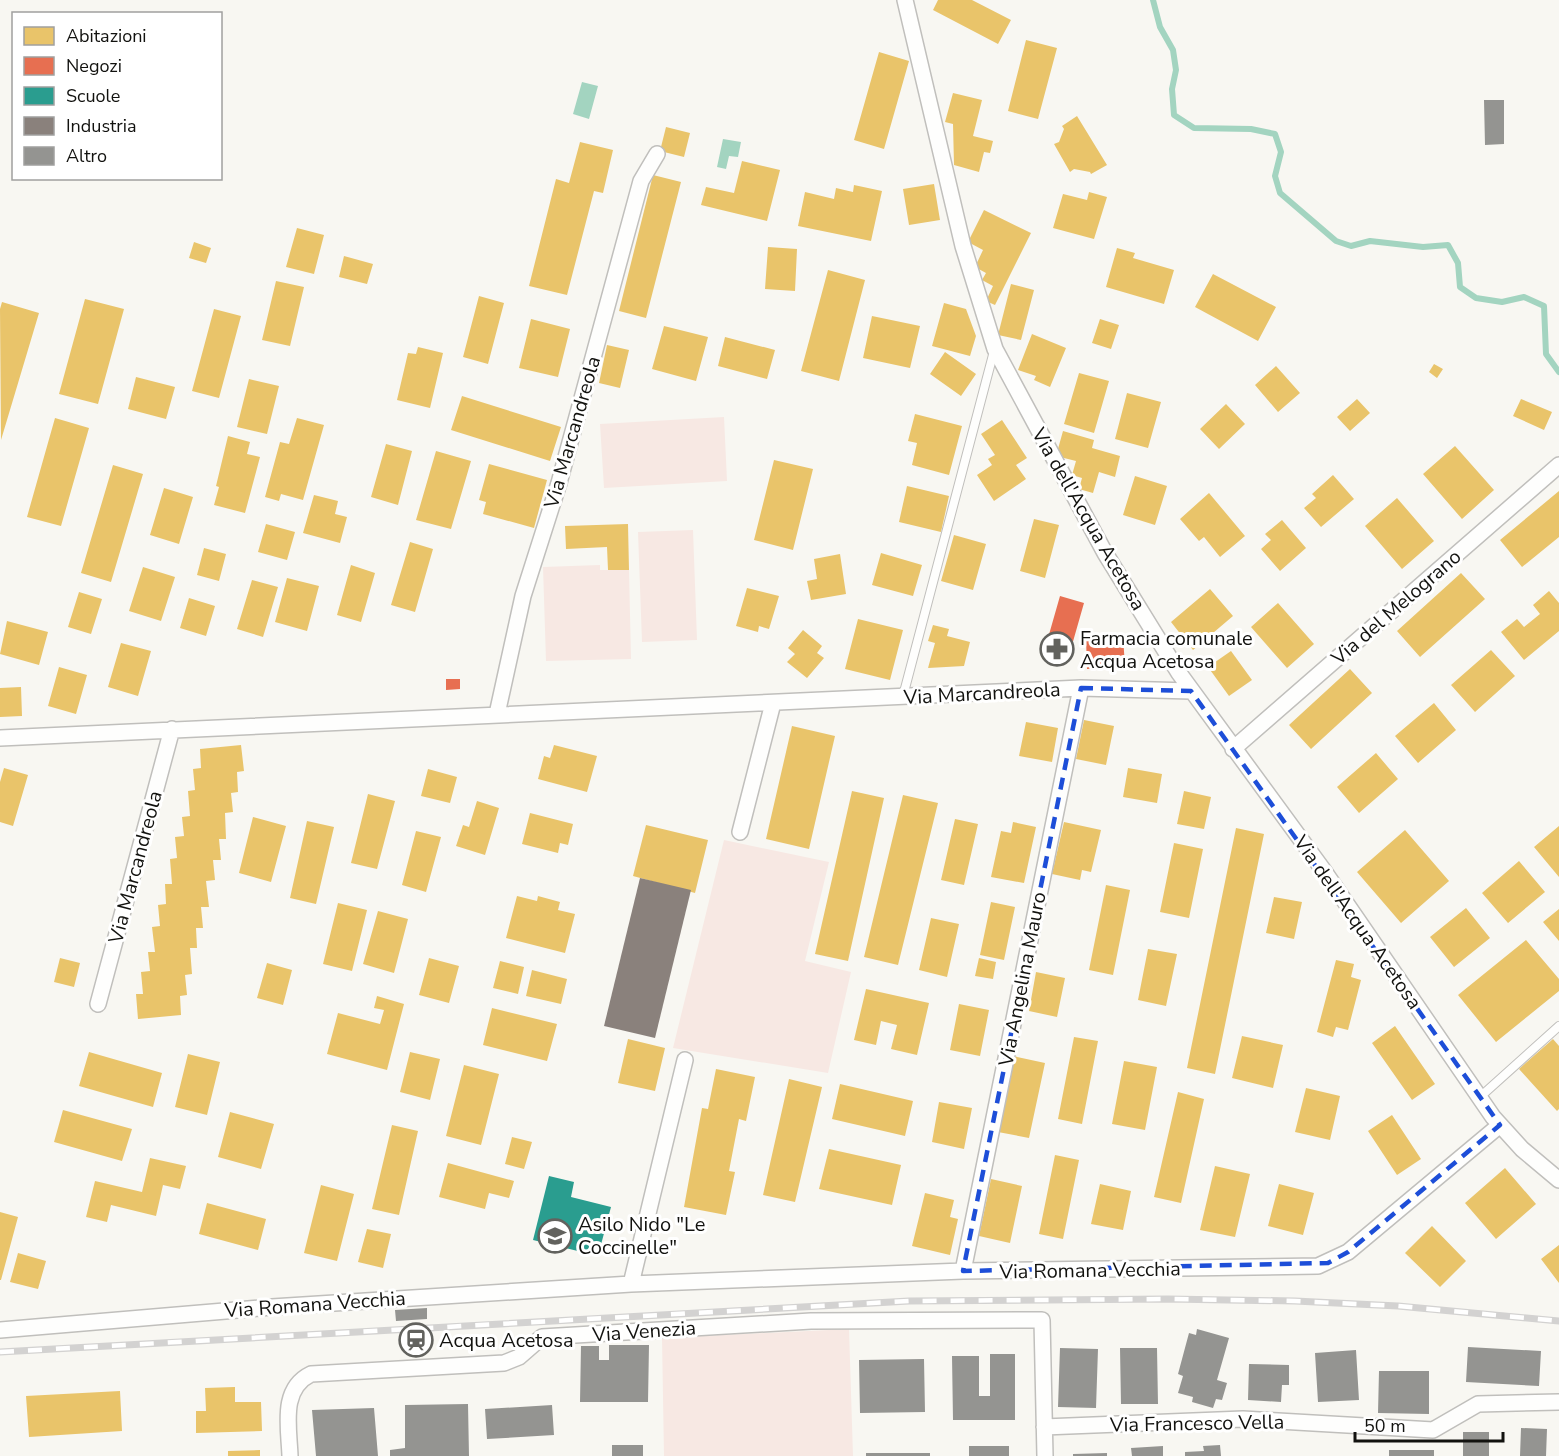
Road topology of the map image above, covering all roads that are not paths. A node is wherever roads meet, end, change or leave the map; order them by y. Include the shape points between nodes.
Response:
1 (905, 0) edge
2 (657, 154) dead end
3 (995, 349) junction
4 (1559, 465) edge
5 (1081, 688) junction
6 (1191, 691) junction
7 (903, 698) junction
8 (773, 703) junction
9 (497, 714) junction
10 (172, 729) junction
11 (0, 738) edge
12 (1233, 749) junction
13 (740, 832) dead end
14 (98, 1004) dead end
15 (1559, 1026) edge
16 (685, 1060) dead end
17 (1479, 1097) junction
18 (1500, 1125) junction
19 (1559, 1180) edge
20 (963, 1271) junction
21 (631, 1284) junction
22 (0, 1330) edge
23 (1559, 1402) edge
24 (1044, 1427) junction
25 (290, 1456) edge
26 (1045, 1456) edge

1 - 3 street, Via dell'Acqua Acetosa via 963,246
2 - 9 street, Via Marcandreola via 641,182 559,483 523,596
3 - 6 street, Via dell'Acqua Acetosa via 1105,553
3 - 7 lane
4 - 12 street, Via del Melograno
5 - 6 street, Via Marcandreola
5 - 7 street, Via Marcandreola
5 - 20 street, Via Angelina Mauro
6 - 12 street, Via dell'Acqua Acetosa
7 - 8 street, Via Marcandreola
8 - 9 street, Via Marcandreola
8 - 13 street
9 - 10 street, Via Marcandreola
10 - 11 street, Via Marcandreola
10 - 14 street, Via Marcandreola
12 - 17 street, Via dell'Acqua Acetosa via 1323,871
15 - 17 lane
16 - 21 street
17 - 18 street, Via dell'Acqua Acetosa
18 - 19 street, Via dell'Acqua Acetosa
18 - 20 street, Via Romana Vecchia via 1348,1252 1328,1263 1261,1268
20 - 21 street, Via Romana Vecchia
21 - 22 street, Via Romana Vecchia via 272,1307
23 - 24 street, Via Francesco Vella via 1478,1404 1434,1430 1243,1419
24 - 25 street, Via Venezia via 1042,1320 811,1321 542,1337 504,1364 311,1374 294,1386 289,1401
24 - 26 street

